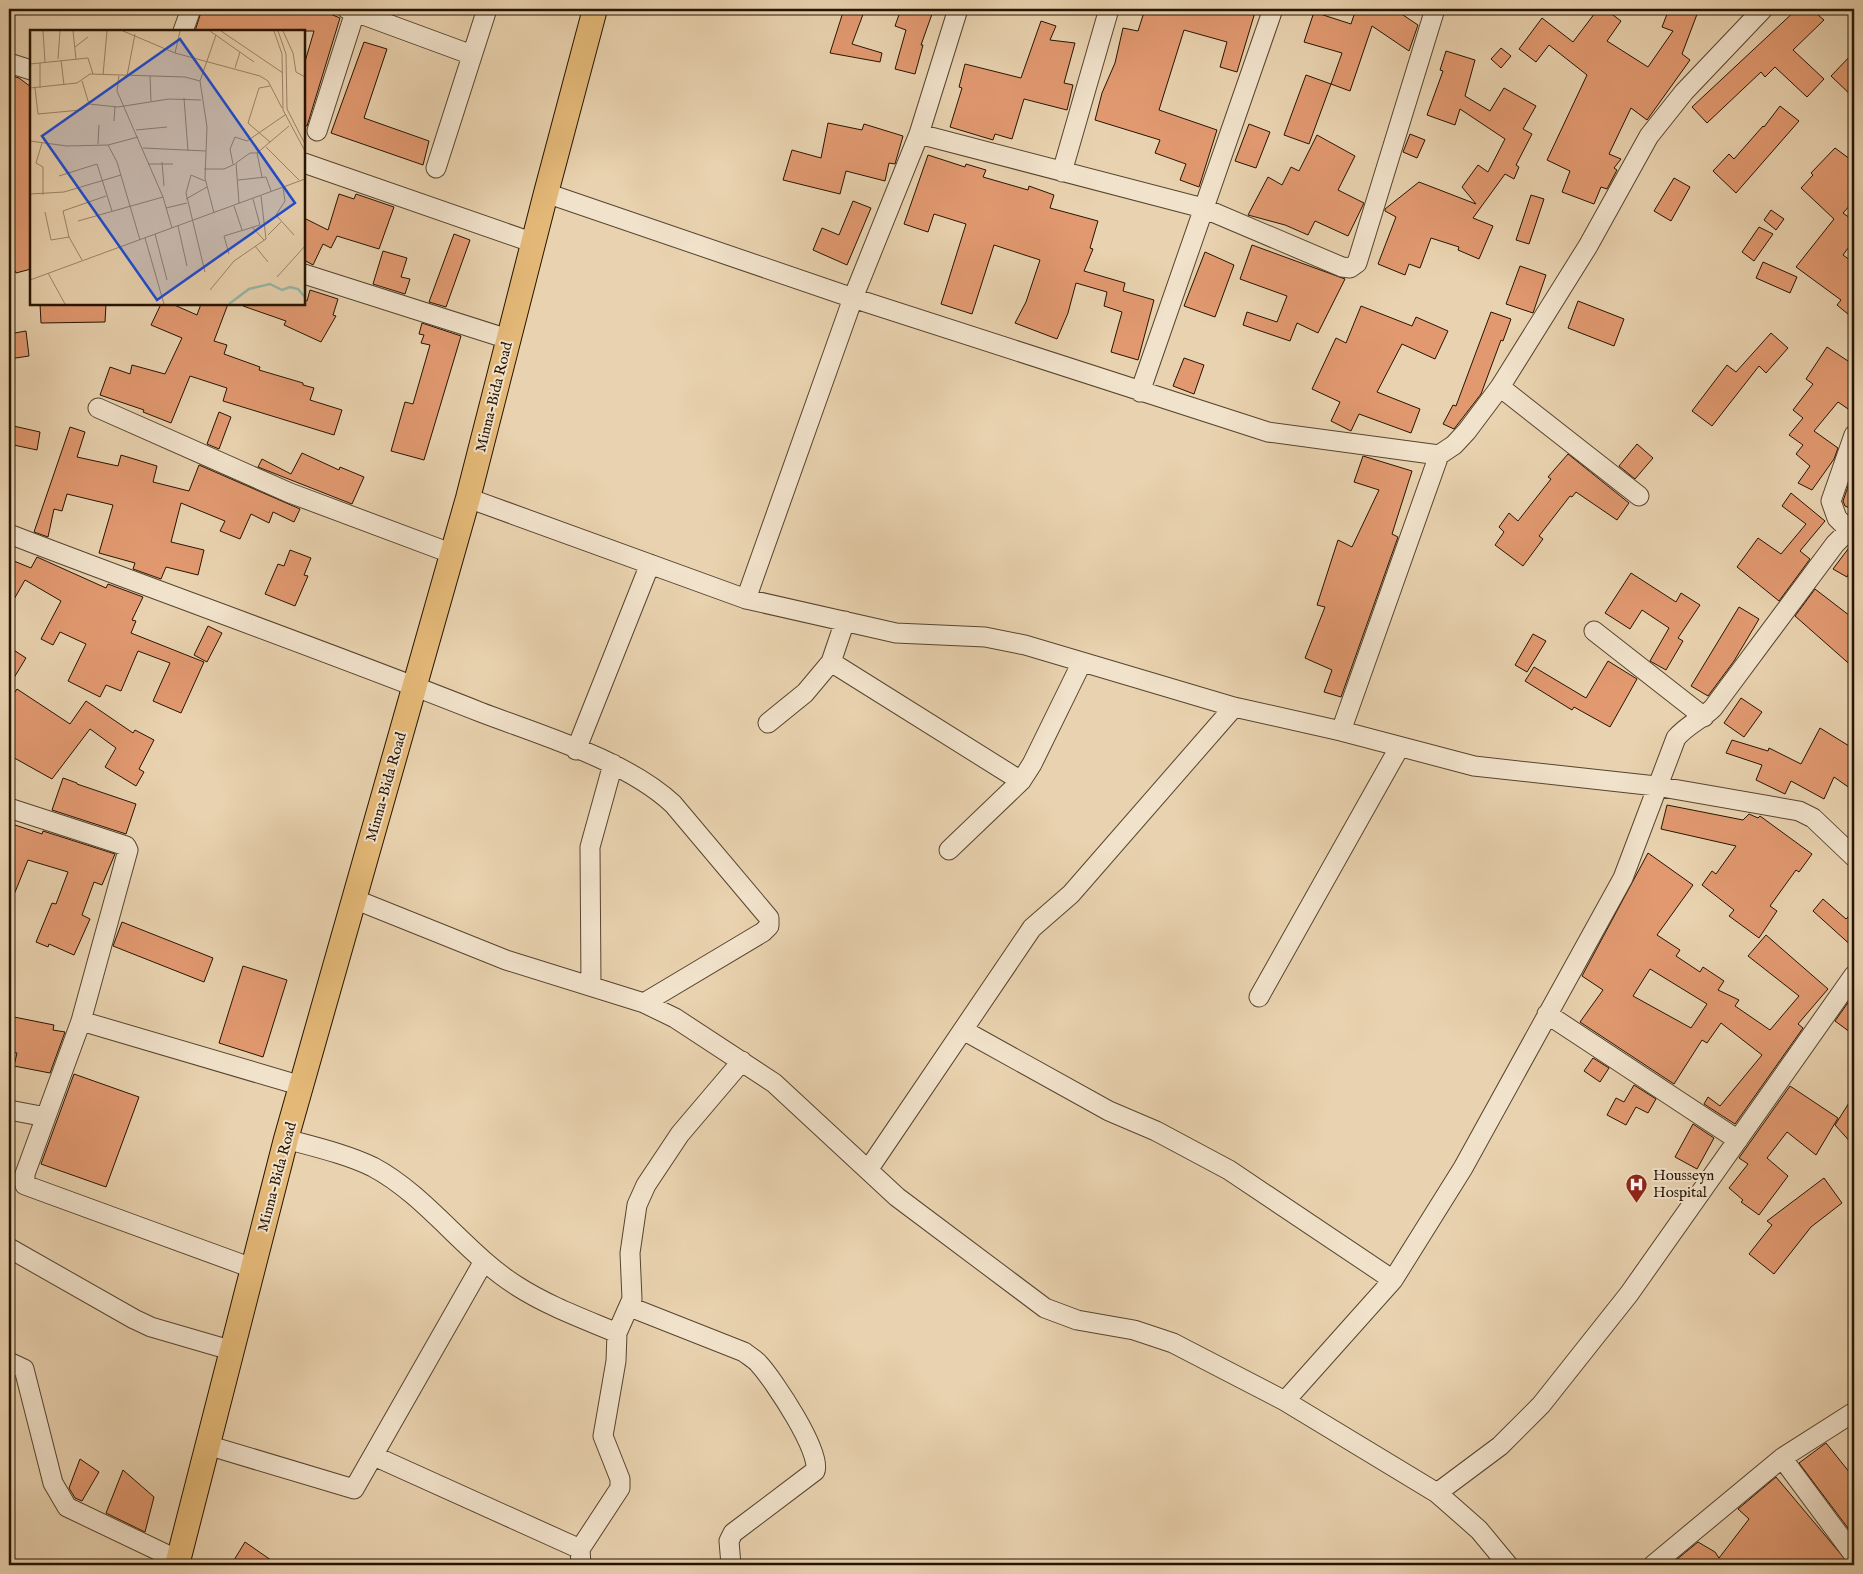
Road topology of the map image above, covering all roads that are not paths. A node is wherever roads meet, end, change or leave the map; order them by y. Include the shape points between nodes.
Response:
1 (191, 9) edge
2 (487, 9) edge
3 (596, 9) edge
4 (958, 9) edge
5 (1109, 9) edge
6 (1273, 9) edge
7 (1435, 9) edge
8 (1763, 9) edge
9 (353, 10) edge
10 (182, 30) edge
11 (472, 55) junction
12 (9, 63) edge
13 (30, 70) edge
14 (317, 131) dead end
15 (919, 134) junction
16 (305, 163) edge
17 (436, 168) dead end
18 (1062, 172) junction
19 (546, 193) junction
20 (1203, 208) junction
21 (534, 243) junction
22 (305, 274) edge
23 (853, 298) junction
24 (508, 339) junction
25 (1500, 387) junction
26 (1140, 392) junction
27 (98, 408) dead end
28 (1854, 436) edge
29 (1439, 455) junction
30 (1639, 496) dead end
31 (468, 498) junction
32 (1852, 530) edge
33 (9, 534) edge
34 (452, 554) junction
35 (650, 564) junction
36 (746, 599) junction
37 (845, 621) junction
38 (1594, 631) dead end
39 (831, 662) junction
40 (1082, 662) junction
41 (414, 686) junction
42 (1234, 707) junction
43 (1704, 717) junction
44 (768, 724) dead end
45 (1341, 731) junction
46 (1399, 748) junction
47 (576, 750) junction
48 (613, 764) junction
49 (1021, 780) junction
50 (1656, 786) junction
51 (9, 808) edge
52 (949, 850) dead end
53 (1854, 858) edge
54 (354, 900) junction
55 (1854, 975) edge
56 (591, 986) junction
57 (1259, 997) dead end
58 (644, 1003) junction
59 (1547, 1014) junction
60 (81, 1021) junction
61 (963, 1030) junction
62 (742, 1061) junction
63 (302, 1086) junction
64 (9, 1110) edge
65 (46, 1117) junction
66 (286, 1139) junction
67 (1738, 1140) junction
68 (868, 1170) junction
69 (9, 1248) edge
70 (484, 1261) junction
71 (252, 1268) junction
72 (1393, 1280) junction
73 (630, 1307) junction
74 (618, 1333) junction
75 (230, 1350) junction
76 (9, 1362) edge
77 (1285, 1401) junction
78 (1854, 1412) edge
79 (207, 1445) junction
80 (374, 1456) junction
81 (1782, 1458) junction
82 (1437, 1493) junction
83 (1854, 1555) edge
84 (581, 1557) edge
85 (177, 1562) edge
86 (732, 1565) edge
87 (1508, 1565) edge
88 (1653, 1565) edge

1 - 10 street
2 - 11 street
3 - 19 main road, Minna-Bida Road
4 - 15 street
5 - 18 street
6 - 20 street
7 - 20 street via 1357,263 1350,268 1342,266
8 - 25 street via 1684,92 1648,136 1588,246
9 - 11 street
9 - 14 street
11 - 17 street
12 - 13 street
15 - 18 street
15 - 23 street
16 - 21 street
18 - 20 street
19 - 21 main road, Minna-Bida Road
19 - 23 street
20 - 26 street
21 - 24 main road, Minna-Bida Road
22 - 24 street
23 - 26 street
23 - 36 street
24 - 31 main road, Minna-Bida Road
25 - 29 street via 1467,431
25 - 30 street
26 - 29 street via 1268,432
27 - 34 street via 290,493
28 - 32 street via 1831,501 1837,518
29 - 45 street
31 - 34 main road, Minna-Bida Road
31 - 35 street
32 - 43 street via 1835,544
33 - 41 street
34 - 41 main road, Minna-Bida Road
35 - 36 street
35 - 47 street
36 - 37 street
37 - 39 street
37 - 40 street via 896,633 985,637 1025,644
38 - 43 street
39 - 44 street via 805,693
39 - 49 street
40 - 42 street
40 - 49 street
41 - 47 street
41 - 54 main road, Minna-Bida Road
42 - 45 street
42 - 61 street via 1071,894 1032,928
43 - 50 street via 1676,738
45 - 46 street
46 - 50 street via 1474,766
46 - 57 street
47 - 48 street
48 - 56 street via 590,846
48 - 58 street via 660,791 769,918 769,926 763,932
49 - 52 street
50 - 53 street via 1799,811 1813,818
50 - 59 street via 1623,878
51 - 60 street via 126,846 128,850
54 - 56 street via 506,960
54 - 63 main road, Minna-Bida Road
55 - 67 street
56 - 58 street
58 - 62 street via 675,1018
59 - 67 street
59 - 72 street via 1463,1168
60 - 63 street
60 - 65 street
61 - 68 street
61 - 72 street via 1095,1104 1156,1131 1229,1170
62 - 68 street via 774,1083
62 - 73 street via 680,1134 636,1205 630,1253
63 - 66 main road, Minna-Bida Road
64 - 65 street
65 - 71 street via 25,1174 25,1185
66 - 70 street via 346,1156 374,1168 402,1187
66 - 71 main road, Minna-Bida Road
67 - 82 street via 1629,1294 1541,1406 1500,1446
68 - 77 street via 897,1197 1045,1308 1077,1320 1134,1330 1173,1343
69 - 75 street via 151,1327
70 - 74 street via 517,1286 560,1309
70 - 80 street
71 - 75 main road, Minna-Bida Road
72 - 77 street
73 - 74 street
73 - 86 street via 744,1352 758,1363 788,1402 816,1460 815,1471 733,1533 729,1541
74 - 84 street via 603,1436 620,1479 620,1488
75 - 79 main road, Minna-Bida Road
76 - 85 street via 24,1369 53,1483 67,1507
77 - 82 street
78 - 81 street
79 - 80 street via 354,1489
79 - 85 main road, Minna-Bida Road
80 - 84 street
81 - 83 street
81 - 88 street
82 - 87 street via 1479,1530

